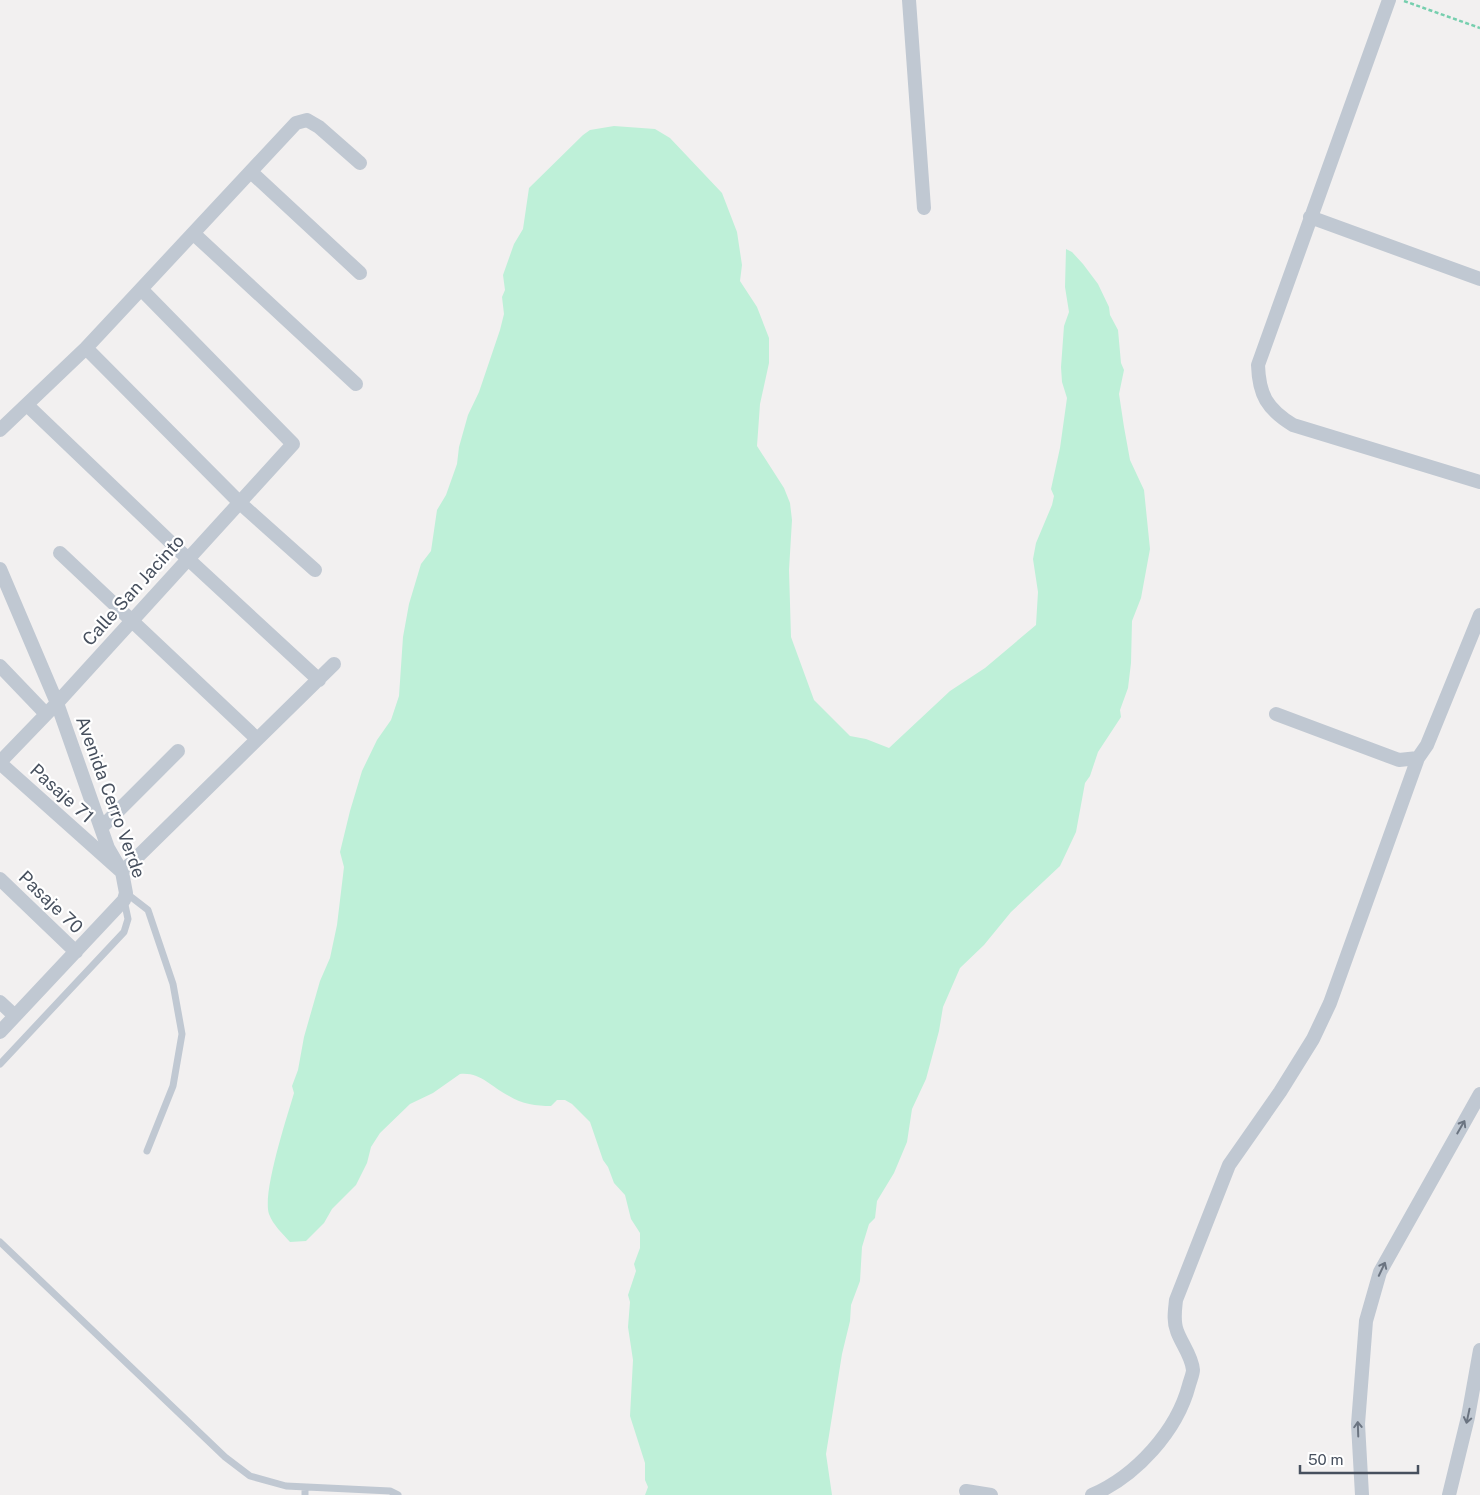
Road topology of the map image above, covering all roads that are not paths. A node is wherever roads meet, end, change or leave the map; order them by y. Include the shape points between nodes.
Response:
1 (910, 0) edge
2 (1389, 0) edge
3 (360, 163) dead end
4 (251, 172) junction
5 (924, 208) dead end
6 (1310, 217) junction
7 (194, 234) junction
8 (360, 274) dead end
9 (1480, 279) edge
10 (141, 289) junction
11 (86, 348) junction
12 (356, 384) dead end
13 (27, 405) junction
14 (0, 430) edge
15 (1480, 482) edge
16 (240, 503) junction
17 (60, 553) dead end
18 (187, 558) junction
19 (0, 569) edge
20 (315, 570) dead end
21 (1480, 615) edge
22 (131, 620) junction
23 (334, 664) dead end
24 (0, 666) edge
25 (318, 680) junction
26 (57, 703) junction
27 (46, 714) junction
28 (1276, 714) dead end
29 (256, 738) junction
30 (178, 751) dead end
31 (1418, 758) junction
32 (0, 762) edge
33 (101, 828) junction
34 (122, 872) junction
35 (0, 879) edge
36 (125, 897) junction
37 (76, 952) junction
38 (0, 1002) edge
39 (15, 1016) junction
40 (0, 1032) edge
41 (0, 1064) edge
42 (1480, 1094) edge
43 (147, 1151) dead end
44 (0, 1242) edge
45 (1480, 1350) edge
46 (305, 1487) junction
47 (966, 1492) dead end
48 (306, 1495) edge
49 (398, 1495) edge
50 (992, 1495) edge
51 (1092, 1495) edge
52 (1362, 1495) edge
53 (1449, 1495) edge

1 - 5 street
2 - 6 street
3 - 4 street via 307,120 296,122
4 - 7 street
4 - 8 street
6 - 9 street
6 - 15 street via 1258,364 1265,398 1276,415 1293,425
7 - 10 street
7 - 12 street
10 - 11 street
10 - 16 street, Calle San Jacinto via 293,444
11 - 13 street
11 - 16 street
13 - 14 street
13 - 18 street
16 - 18 street, Calle San Jacinto
16 - 20 street
17 - 22 street
18 - 22 street, Calle San Jacinto
18 - 25 street
19 - 26 street, Avenida Cerro Verde
21 - 31 street via 1427,744
22 - 26 street, Calle San Jacinto
22 - 29 street
23 - 25 street
24 - 27 street
25 - 29 street
26 - 27 street, Calle San Jacinto
26 - 33 street, Avenida Cerro Verde
27 - 32 street, Calle San Jacinto
28 - 31 street via 1399,760
29 - 34 street
30 - 33 street
31 - 51 street via 1327,1010 1314,1039 1230,1165 1176,1300 1176,1330 1193,1370 1185,1401 1158,1442 1140,1462 1106,1489
32 - 34 street, Pasaje 71
33 - 34 street, Avenida Cerro Verde
34 - 36 street, Avenida Cerro Verde
35 - 37 street, Pasaje 70
36 - 37 street, Avenida Cerro Verde
36 - 41 lane via 128,919 124,932
36 - 43 lane via 148,910 173,984 182,1034 173,1086
37 - 39 street, Avenida Cerro Verde
38 - 39 street
39 - 40 street, Avenida Cerro Verde
52 -> 42 street via 1358,1424 1366,1321 1380,1272
44 - 46 lane via 225,1457 250,1476 286,1486
45 -> 53 street
46 - 48 lane
46 - 49 lane via 390,1490
47 - 50 street

